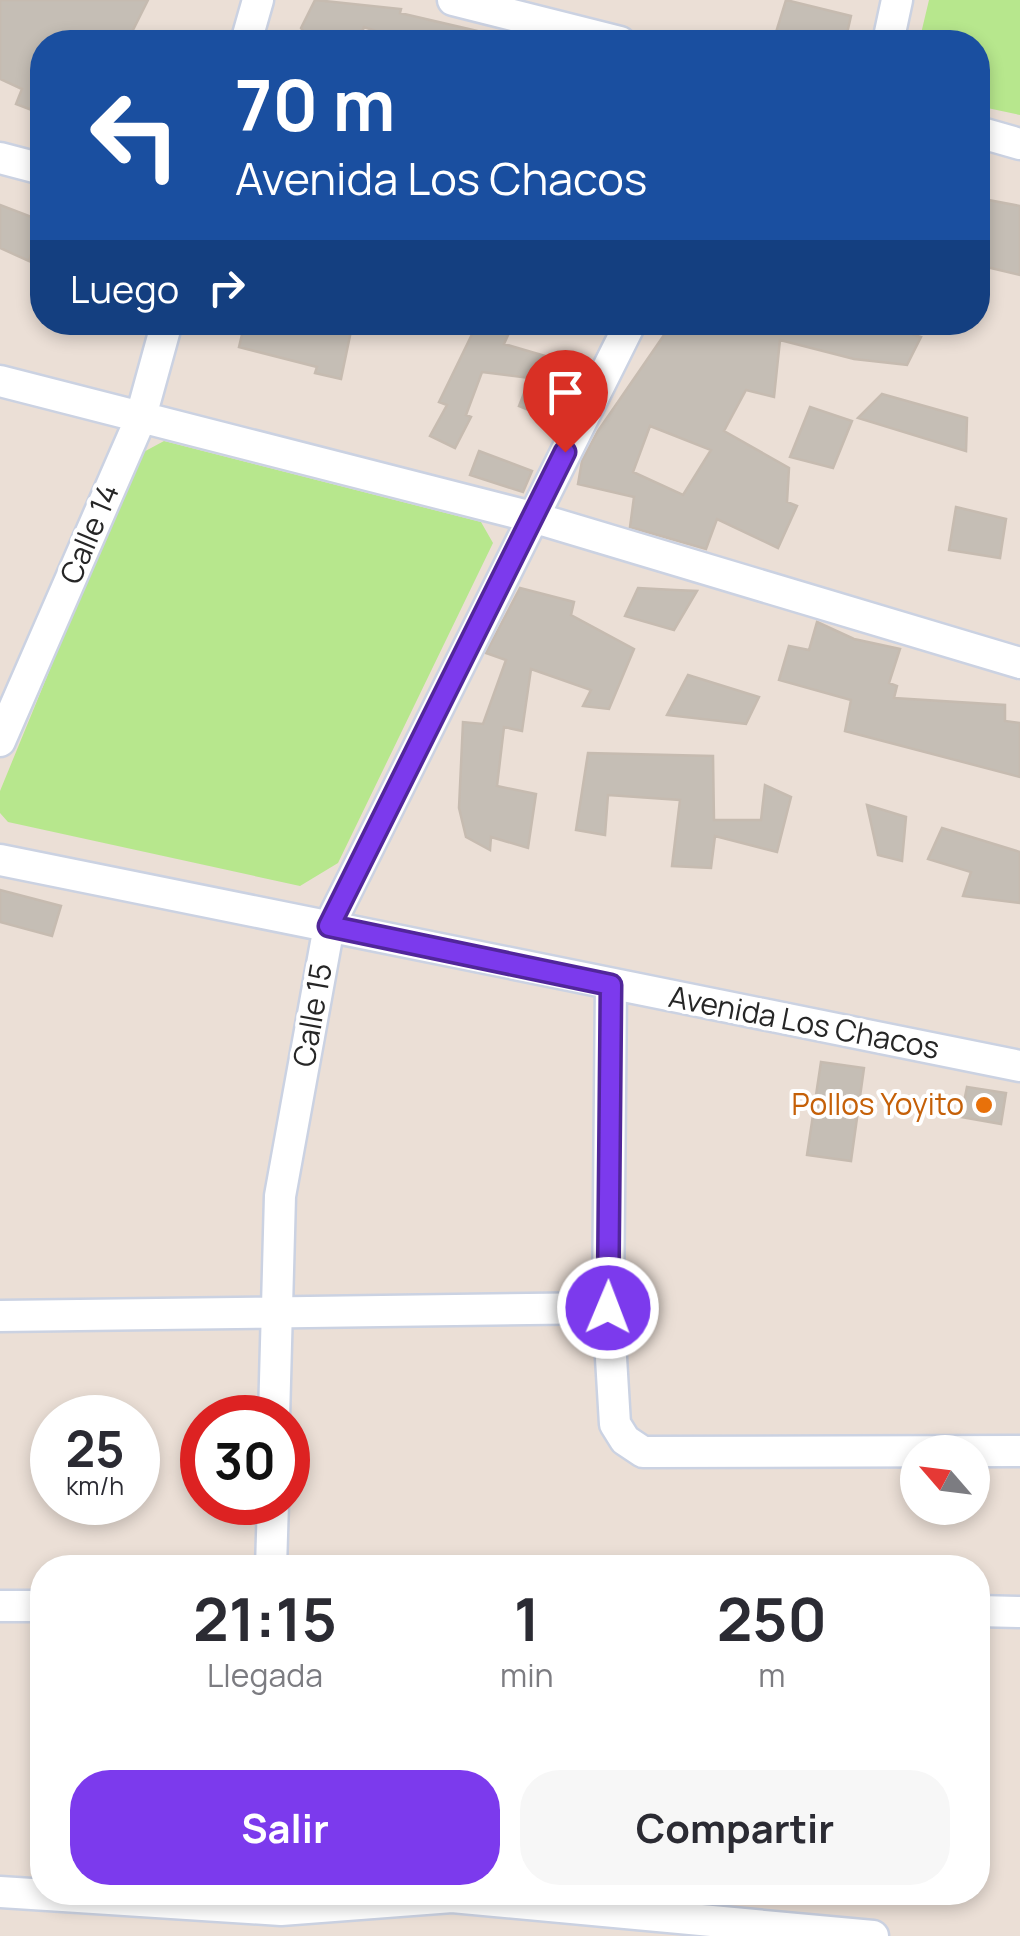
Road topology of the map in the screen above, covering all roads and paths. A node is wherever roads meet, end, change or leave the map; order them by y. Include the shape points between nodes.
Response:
1 (258, 0) edge
2 (453, 0) edge
3 (898, 0) edge
4 (249, 30) edge
5 (572, 30) edge
6 (891, 30) edge
7 (990, 135) edge
8 (1020, 144) edge
9 (0, 158) edge
10 (30, 166) edge
11 (163, 335) edge
12 (624, 335) edge
13 (0, 381) edge
14 (140, 420) junction
15 (532, 517) junction
16 (1020, 663) edge
17 (0, 742) edge
18 (0, 860) edge
19 (329, 926) junction
20 (611, 985) junction
21 (1020, 1066) edge
22 (608, 1308) junction
23 (277, 1310) junction
24 (0, 1316) edge
25 (275, 1395) edge
26 (1020, 1451) edge
27 (272, 1525) edge
28 (271, 1555) edge
29 (0, 1606) edge
30 (30, 1606) edge
31 (990, 1611) edge
32 (1020, 1612) edge
33 (0, 1892) edge
34 (30, 1894) edge
35 (174, 1905) edge
36 (366, 1905) edge
37 (538, 1905) edge
38 (281, 1913) edge
39 (872, 1936) edge

1 - 4 street
2 - 5 street
3 - 6 street
7 - 8 street
9 - 10 street
11 - 14 street, Calle 14
12 - 15 street, Calle 15
13 - 14 street
14 - 15 street
14 - 17 street, Calle 14
15 - 16 street
15 - 19 street, Calle 15
18 - 19 street, Avenida Los Chacos
19 - 20 street, Avenida Los Chacos
19 - 23 street, Calle 15 via 280,1196
20 - 21 street, Avenida Los Chacos
20 - 22 street
22 - 23 street
22 - 26 street via 615,1424 644,1452
23 - 24 street
23 - 25 street, Calle 15
27 - 28 street
29 - 30 street
31 - 32 street
33 - 34 street
35 - 38 street
36 - 38 street
37 - 39 street

